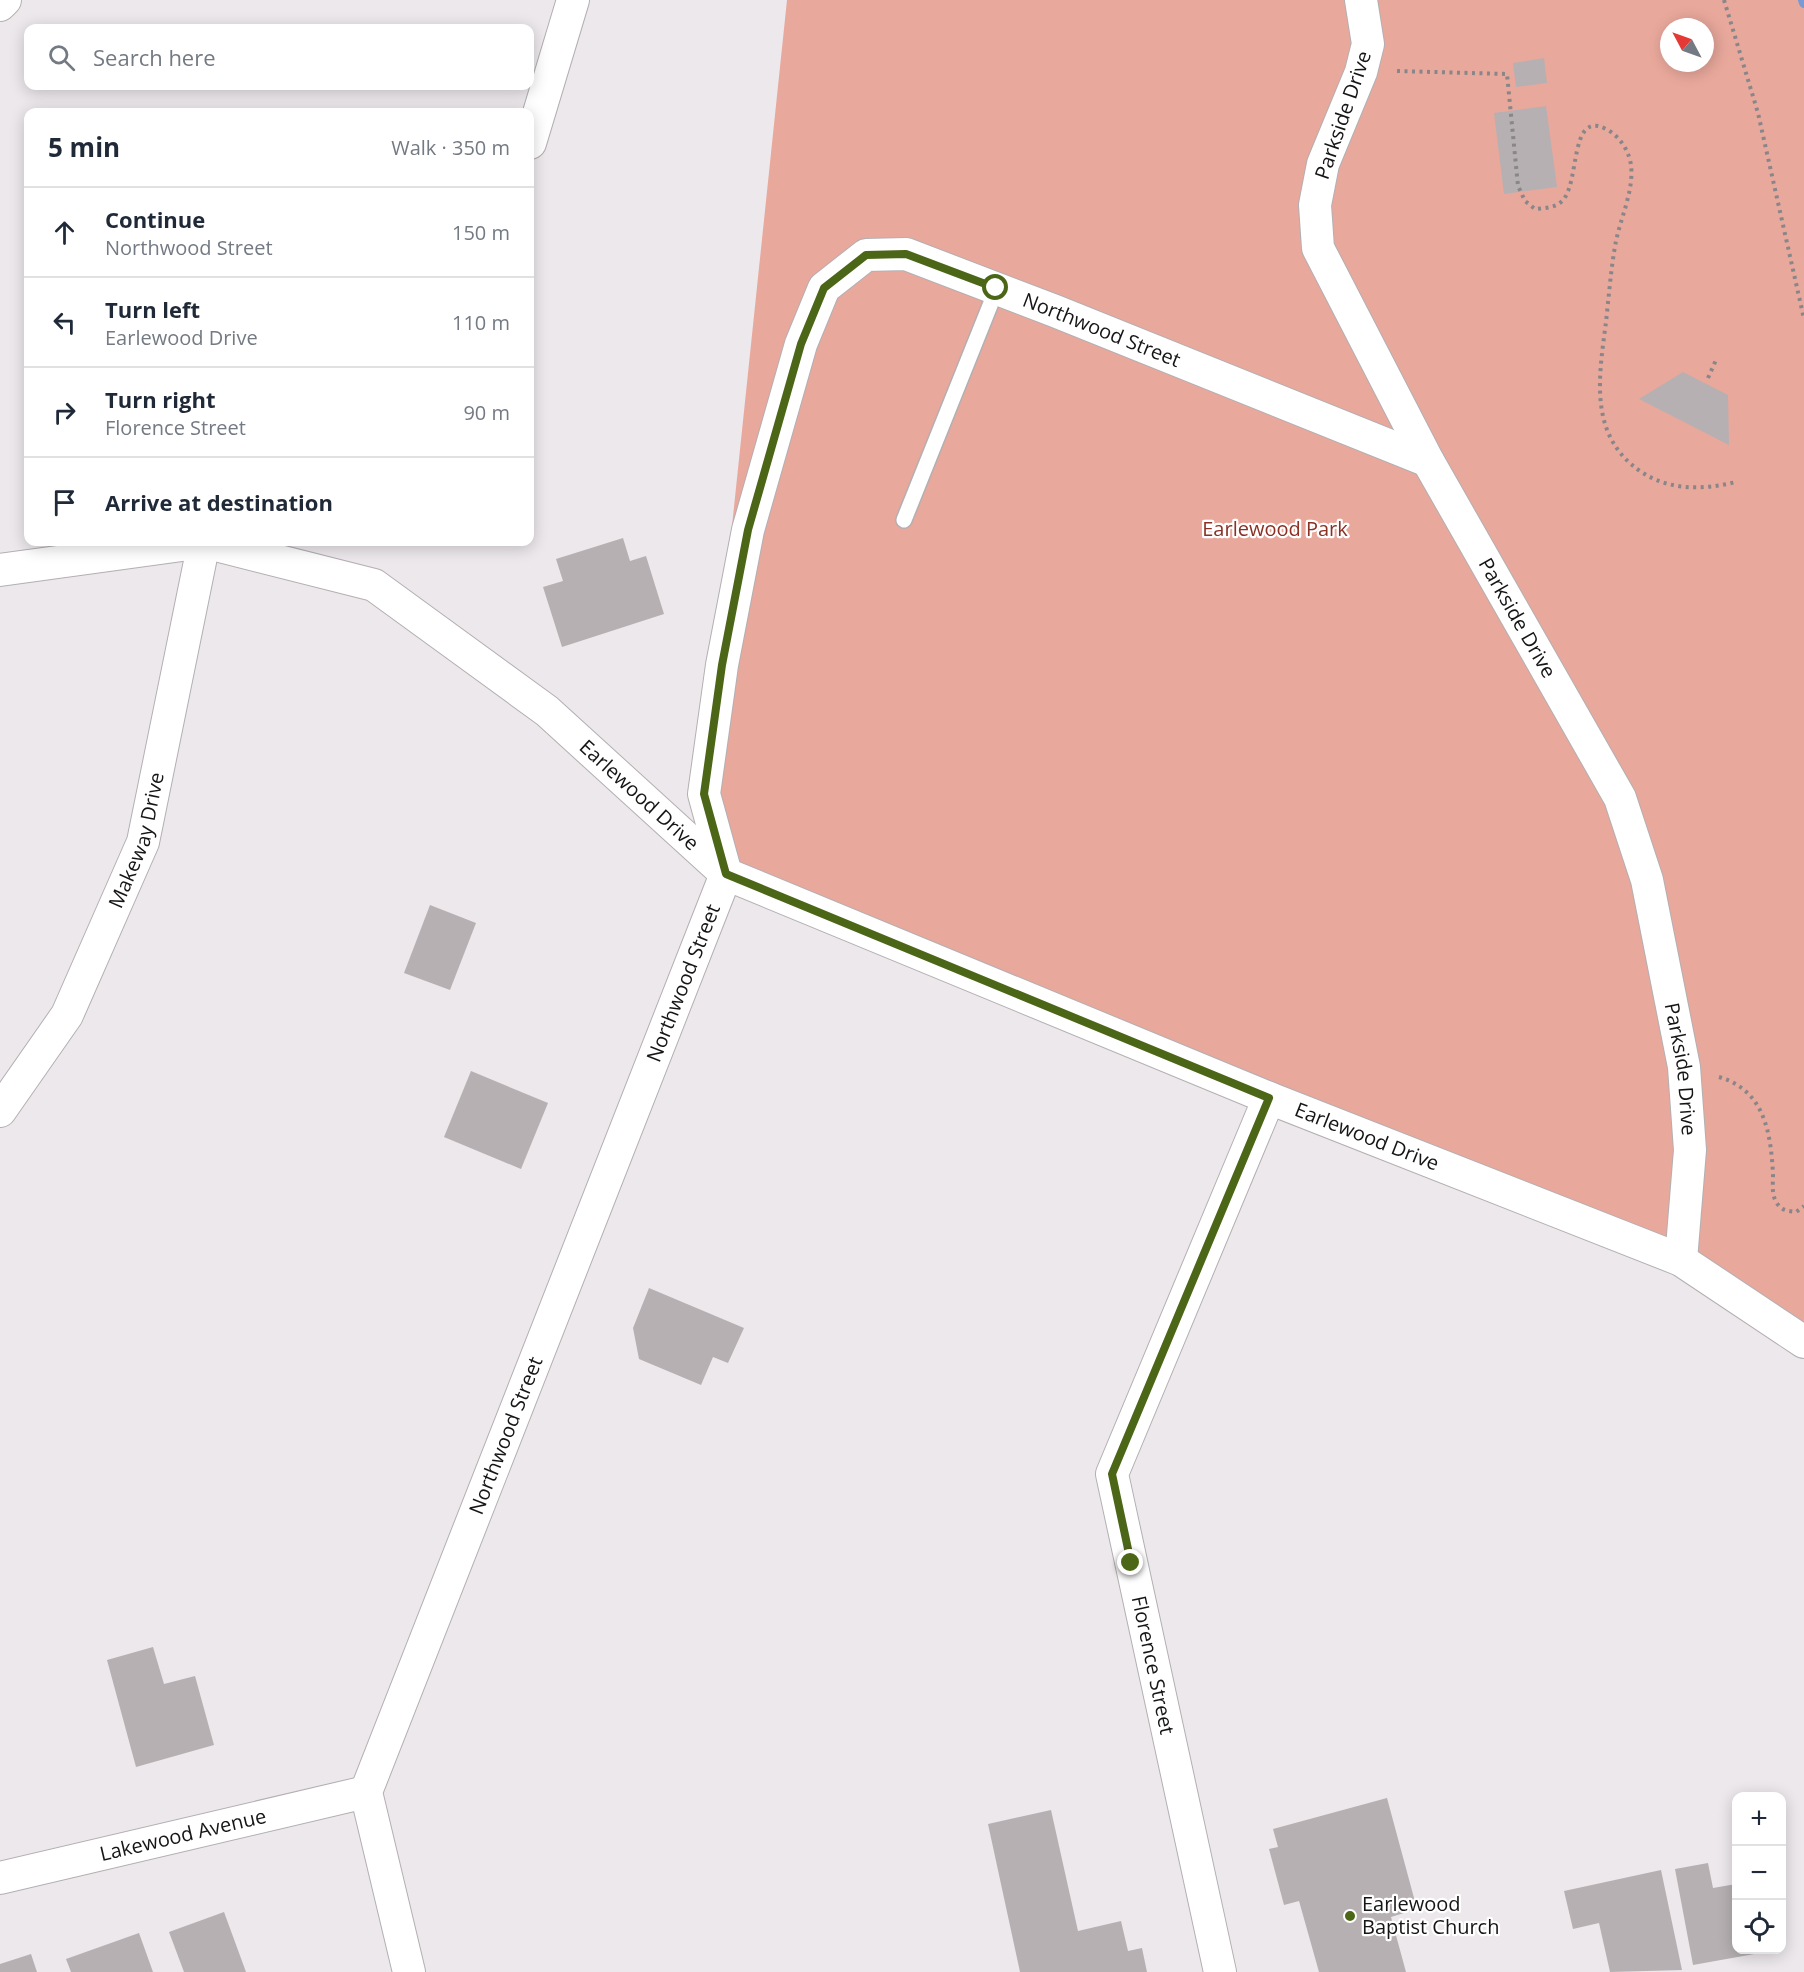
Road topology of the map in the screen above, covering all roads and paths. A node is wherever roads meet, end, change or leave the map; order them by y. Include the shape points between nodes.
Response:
1 (5, 0) edge
2 (573, 0) edge
3 (1361, 0) edge
4 (1724, 0) edge
5 (0, 5) edge
6 (1362, 72) junction
7 (534, 130) edge
8 (996, 288) junction
9 (1797, 294) junction
10 (1804, 299) edge
11 (1804, 320) edge
12 (1716, 360) dead end
13 (1708, 378) dead end
14 (1428, 461) junction
15 (1736, 482) dead end
16 (904, 520) dead end
17 (175, 546) edge
18 (203, 546) edge
19 (220, 546) edge
20 (0, 570) edge
21 (726, 874) junction
22 (1684, 1067) junction
23 (1269, 1098) junction
24 (0, 1111) edge
25 (1804, 1206) edge
26 (1681, 1260) junction
27 (1804, 1342) edge
28 (366, 1792) junction
29 (0, 1878) edge
30 (409, 1972) edge
31 (1220, 1972) edge

1 - 5 street
2 - 7 street
3 - 6 street, Parkside Drive via 1368,44
4 - 9 path via 1758,113
6 - 14 street, Parkside Drive via 1323,164 1315,205 1317,248
6 - 15 path via 1507,74 1518,186 1525,201 1535,209 1562,202 1570,190 1576,171 1576,146 1585,131 1605,128 1617,137 1626,148 1631,165 1613,264 1600,371 1600,407 1605,428 1622,455 1650,478 1699,489
8 - 14 street, Northwood Street
8 - 16 lane
8 - 21 street, Northwood Street via 906,254 866,255 824,288 801,344 748,530 722,665 704,794
9 - 10 path
9 - 11 path
12 - 13 path
14 - 22 street, Parkside Drive via 1620,798 1647,880
17 - 20 street, Earlewood Drive
18 - 24 street, Makeway Drive via 143,842 67,1015
19 - 21 street, Earlewood Drive via 374,585 547,711
21 - 23 street, Earlewood Drive
21 - 28 street, Northwood Street
22 - 25 path via 1725,1079 1745,1091 1762,1109 1773,1175 1772,1192 1785,1210 1796,1212
22 - 26 street, Parkside Drive via 1690,1150
23 - 26 street, Earlewood Drive
23 - 31 street, Florence Street via 1112,1474
26 - 27 street, Earlewood Drive
28 - 29 street, Lakewood Avenue
28 - 30 street

